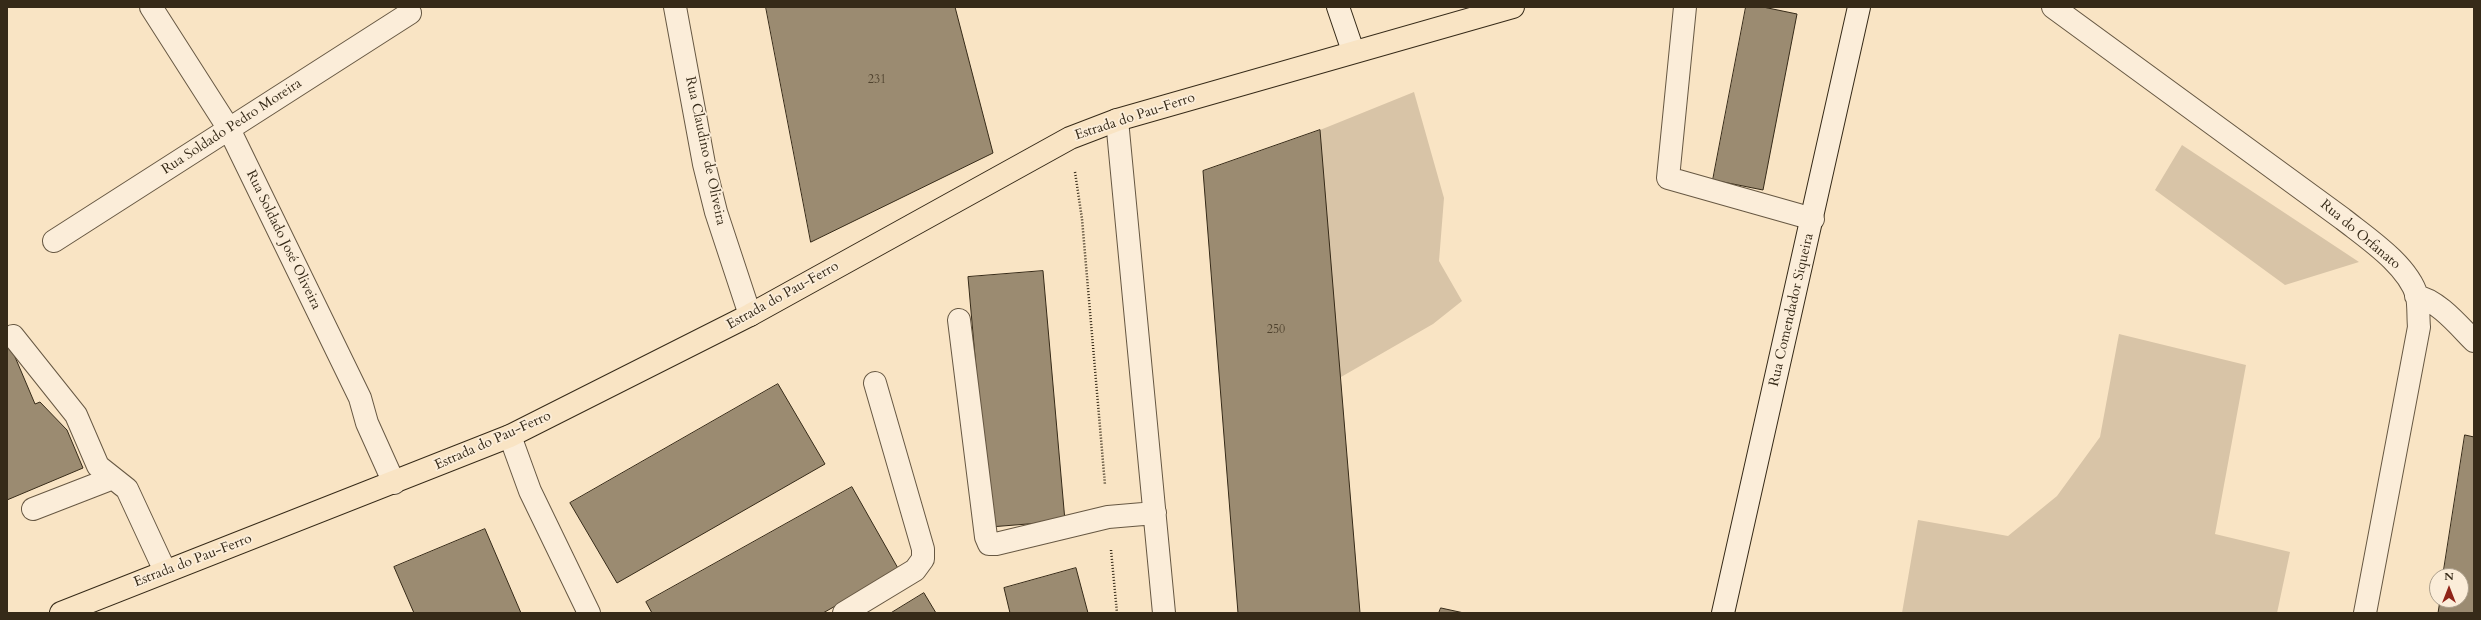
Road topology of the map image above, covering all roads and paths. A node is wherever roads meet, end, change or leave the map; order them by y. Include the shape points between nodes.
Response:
1 (151, 7) edge
2 (675, 7) edge
3 (1338, 7) edge
4 (1513, 7) edge
5 (1685, 7) edge
6 (1859, 7) edge
7 (2053, 7) edge
8 (410, 13) dead end
9 (1353, 51) junction
10 (1117, 120) junction
11 (229, 129) junction
12 (1070, 138) junction
13 (1813, 219) junction
14 (54, 241) dead end
15 (2416, 296) junction
16 (750, 315) junction
17 (959, 320) dead end
18 (13, 336) dead end
19 (2474, 341) edge
20 (875, 384) dead end
21 (510, 436) junction
22 (112, 478) junction
23 (394, 483) junction
24 (33, 509) dead end
25 (1154, 513) junction
26 (1108, 517) junction
27 (165, 571) junction
28 (61, 613) edge
29 (589, 613) edge
30 (844, 613) edge
31 (1117, 613) edge
32 (1164, 613) edge
33 (1723, 613) edge
34 (2365, 613) edge

1 - 11 street, Rua Soldado José Oliveira
2 - 16 street, Rua Claudino de Oliveira via 704,164 716,212
3 - 9 street
4 - 9 main road, Estrada do Pau-Ferro
5 - 13 street via 1668,178
6 - 13 street, Rua Comendador Siqueira
7 - 15 street, Rua do Orfanato via 2379,247 2403,272
8 - 11 street, Rua Soldado Pedro Moreira
9 - 10 main road, Estrada do Pau-Ferro
10 - 12 main road, Estrada do Pau-Ferro
10 - 25 street
11 - 14 street, Rua Soldado Pedro Moreira
11 - 23 street, Rua Soldado José Oliveira via 360,398 367,423
12 - 16 main road, Estrada do Pau-Ferro
12 - 26 path via 1082,219
13 - 33 street, Rua Comendador Siqueira
15 - 19 street via 2424,297 2450,317
15 - 34 street, Rua do Orfanato via 2419,327
16 - 21 main road, Estrada do Pau-Ferro
17 - 26 street via 986,537 989,544
18 - 22 street via 76,415 98,466
20 - 30 street via 923,549 923,559 915,570
21 - 23 main road, Estrada do Pau-Ferro
21 - 29 street via 530,490
22 - 24 street
22 - 27 street via 127,489
23 - 27 main road, Estrada do Pau-Ferro
25 - 26 street
25 - 32 street
26 - 31 path
27 - 28 main road, Estrada do Pau-Ferro

